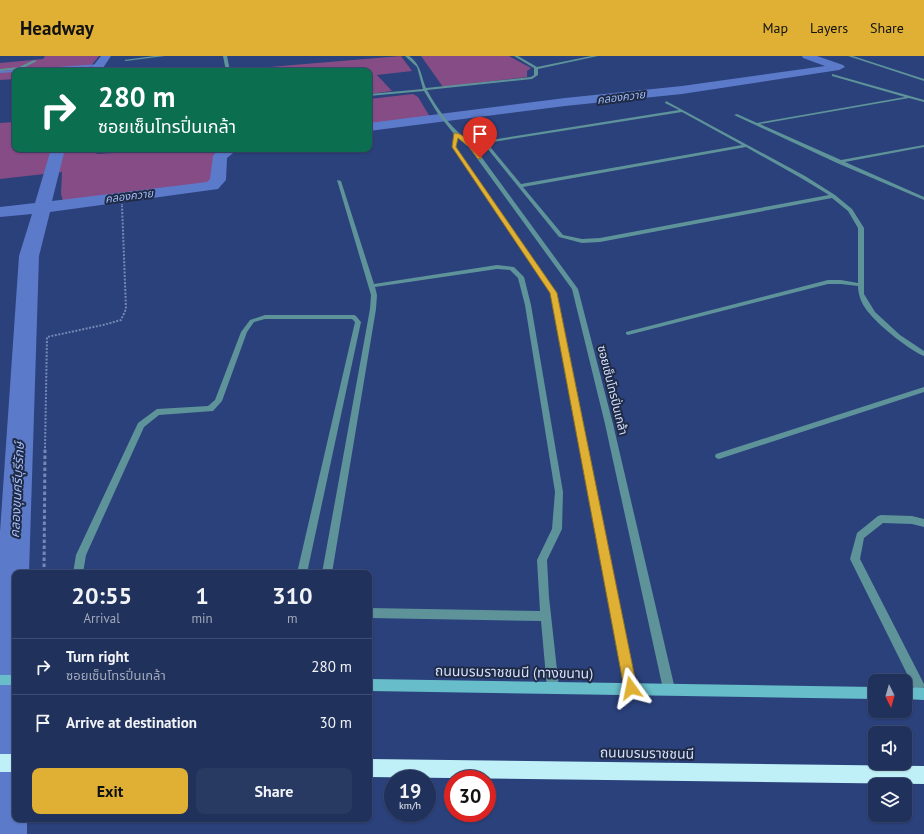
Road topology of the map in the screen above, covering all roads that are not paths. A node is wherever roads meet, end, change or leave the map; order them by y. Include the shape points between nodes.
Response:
1 (163, 56) edge
2 (225, 56) edge
3 (407, 56) edge
4 (516, 56) edge
5 (596, 56) edge
6 (850, 56) edge
7 (126, 60) dead end
8 (35, 61) dead end
9 (20, 68) edge
10 (227, 68) edge
11 (536, 68) junction
12 (12, 69) edge
13 (0, 70) edge
14 (832, 75) dead end
15 (924, 80) edge
16 (425, 90) junction
17 (372, 95) edge
18 (909, 97) junction
19 (924, 101) edge
20 (666, 102) dead end
21 (682, 111) junction
22 (736, 115) dead end
23 (756, 124) junction
24 (456, 134) junction
25 (746, 146) junction
26 (924, 146) edge
27 (839, 162) junction
28 (339, 181) dead end
29 (520, 186) junction
30 (833, 196) junction
31 (924, 199) edge
32 (861, 285) junction
33 (372, 286) junction
34 (628, 333) dead end
35 (924, 354) edge
36 (924, 389) edge
37 (719, 456) dead end
38 (924, 523) edge
39 (78, 570) edge
40 (303, 570) edge
41 (328, 570) edge
42 (372, 613) edge
43 (546, 616) junction
44 (0, 680) edge
45 (12, 680) edge
46 (372, 685) edge
47 (553, 688) junction
48 (631, 688) junction
49 (669, 689) junction
50 (868, 693) edge
51 (912, 693) edge
52 (923, 694) edge
53 (0, 763) edge
54 (12, 763) edge
55 (372, 768) edge
56 (924, 775) edge

1 - 7 street
2 - 10 street
3 - 16 street, ซอยเซ็นโทรปิ่นเกล้า via 420,68
4 - 11 street
5 - 11 street
6 - 15 street
8 - 9 street
11 - 16 street via 536,75 532,78
12 - 13 street
14 - 18 street
16 - 17 street
16 - 24 street, ซอยเซ็นโทรปิ่นเกล้า
18 - 19 street
18 - 23 street
20 - 21 street
21 - 25 street
21 - 29 street via 491,141 489,148
22 - 23 street
23 - 27 street
24 - 48 street, ซอยเซ็นโทรปิ่นเกล้า via 454,147 554,293
24 - 49 street, ซอยเซ็นโทรปิ่นเกล้า via 470,146 575,289 609,424
25 - 29 street
25 - 30 street
26 - 27 street
27 - 31 street
28 - 33 street
29 - 30 street via 561,236 582,241 608,239
30 - 32 street via 850,210 861,228
32 - 34 street via 828,282
32 - 35 street via 861,294 872,313
33 - 41 street via 374,310
33 - 43 street via 497,267 512,268 521,277 559,492 557,529 542,560
36 - 37 street
38 - 52 street via 881,519 860,536 855,559
39 - 40 street via 81,555 141,425 157,412 210,409 218,401 244,332 252,321 265,317 354,317 358,322
42 - 43 street
43 - 47 street
44 - 45 main road
46 - 47 main road, ถนนบรมราชชนนี (ทางขนาน)
47 - 48 main road, ถนนบรมราชชนนี (ทางขนาน)
48 - 49 main road, ถนนบรมราชชนนี (ทางขนาน)
49 - 50 main road, ถนนบรมราชชนนี (ทางขนาน)
51 - 52 main road
53 - 54 highway
55 - 56 highway, ถนนบรมราชชนนี

